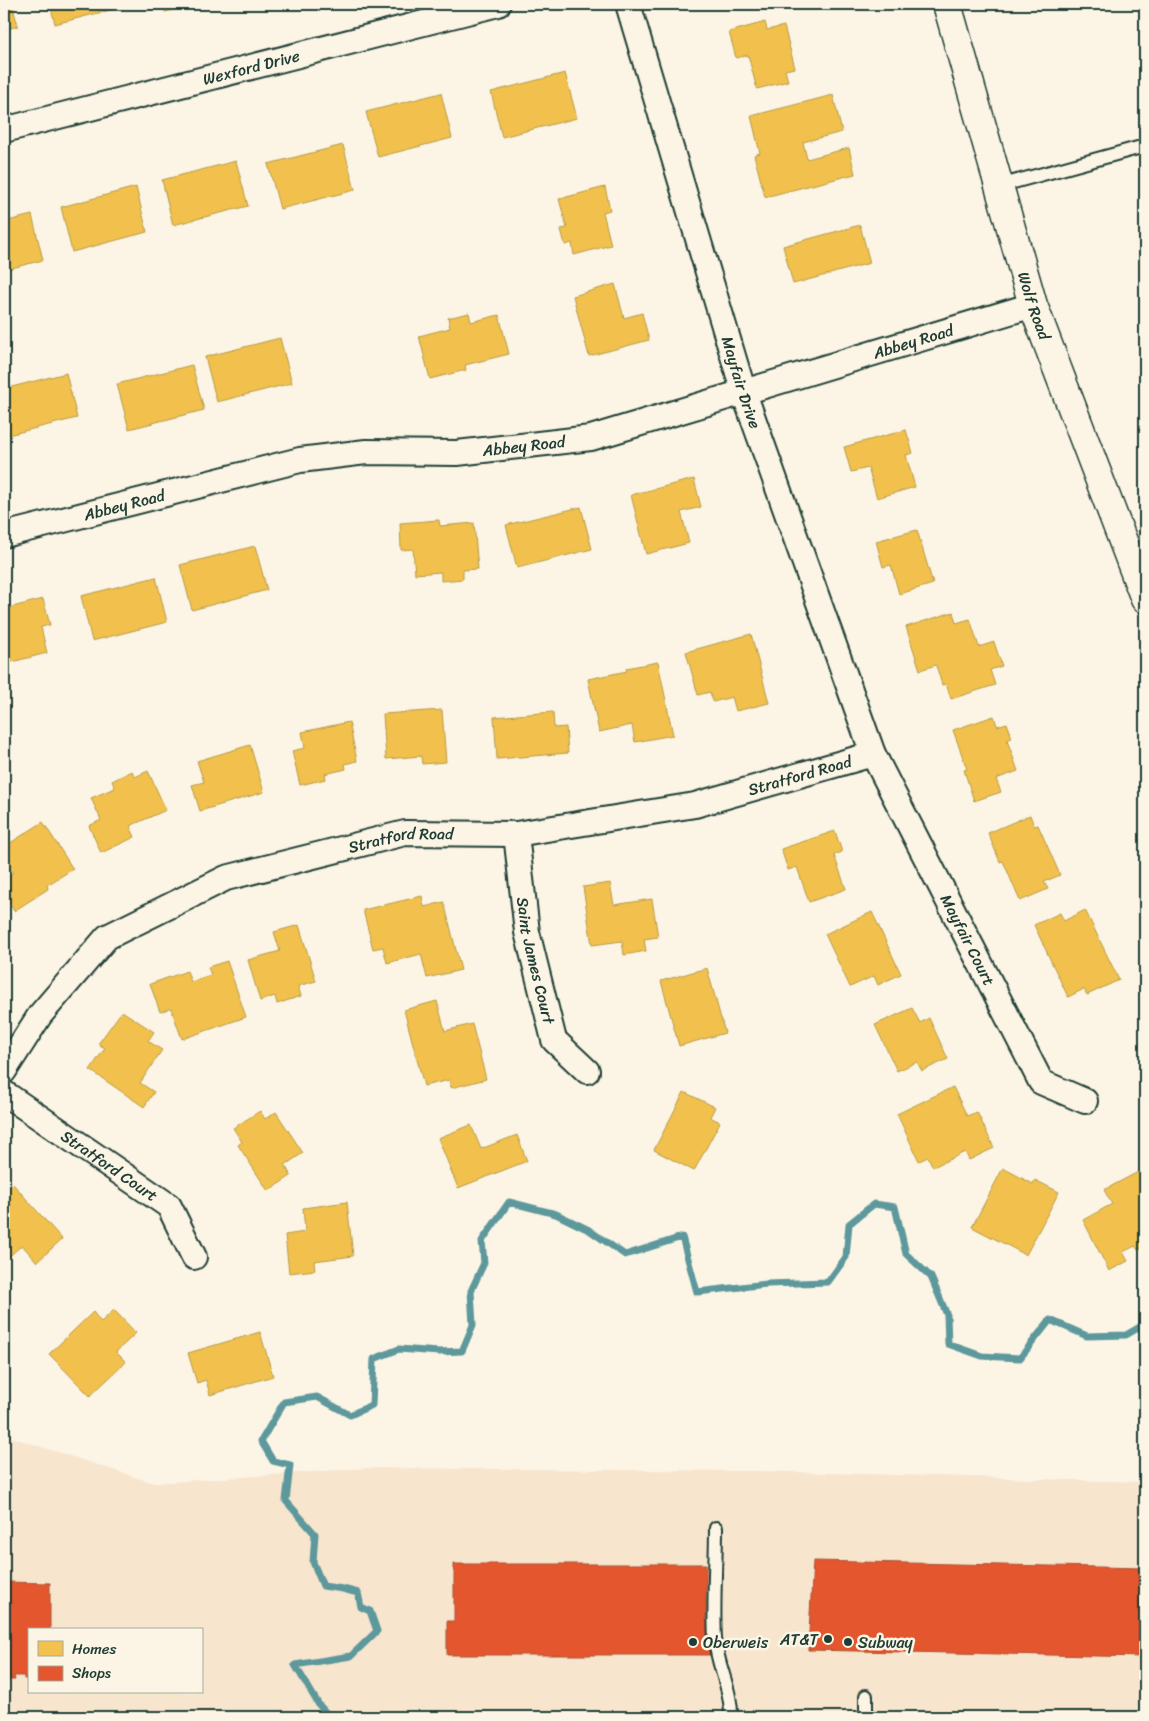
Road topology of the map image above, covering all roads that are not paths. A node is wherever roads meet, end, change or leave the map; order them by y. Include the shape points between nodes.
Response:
1 (498, 4) edge
2 (628, 4) edge
3 (947, 4) edge
4 (4, 130) edge
5 (1145, 146) edge
6 (999, 186) junction
7 (1033, 305) junction
8 (744, 394) junction
9 (4, 535) edge
10 (1145, 599) edge
11 (873, 754) junction
12 (516, 834) junction
13 (4, 1071) edge
14 (587, 1071) dead end
15 (4, 1093) edge
16 (1085, 1101) dead end
17 (194, 1257) dead end
18 (716, 1528) dead end
19 (866, 1696) dead end
20 (731, 1717) edge
21 (866, 1717) edge

1 - 4 street, Wexford Drive
2 - 8 street, Mayfair Drive
3 - 6 main road, Wolf Road
5 - 6 lane
6 - 7 main road, Wolf Road
7 - 8 street, Abbey Road
7 - 10 main road, Wolf Road
8 - 9 street, Abbey Road via 591,438 457,452 366,452 300,460
8 - 11 street, Mayfair Drive
11 - 12 street, Stratford Road via 695,805
11 - 16 street, Mayfair Court via 1041,1082
12 - 13 street, Stratford Road via 405,833 226,878 107,937 40,1014
12 - 14 street, Saint James Court via 527,932 554,1040
15 - 17 street, Stratford Court via 169,1206
18 - 20 lane via 715,1639
19 - 21 lane

